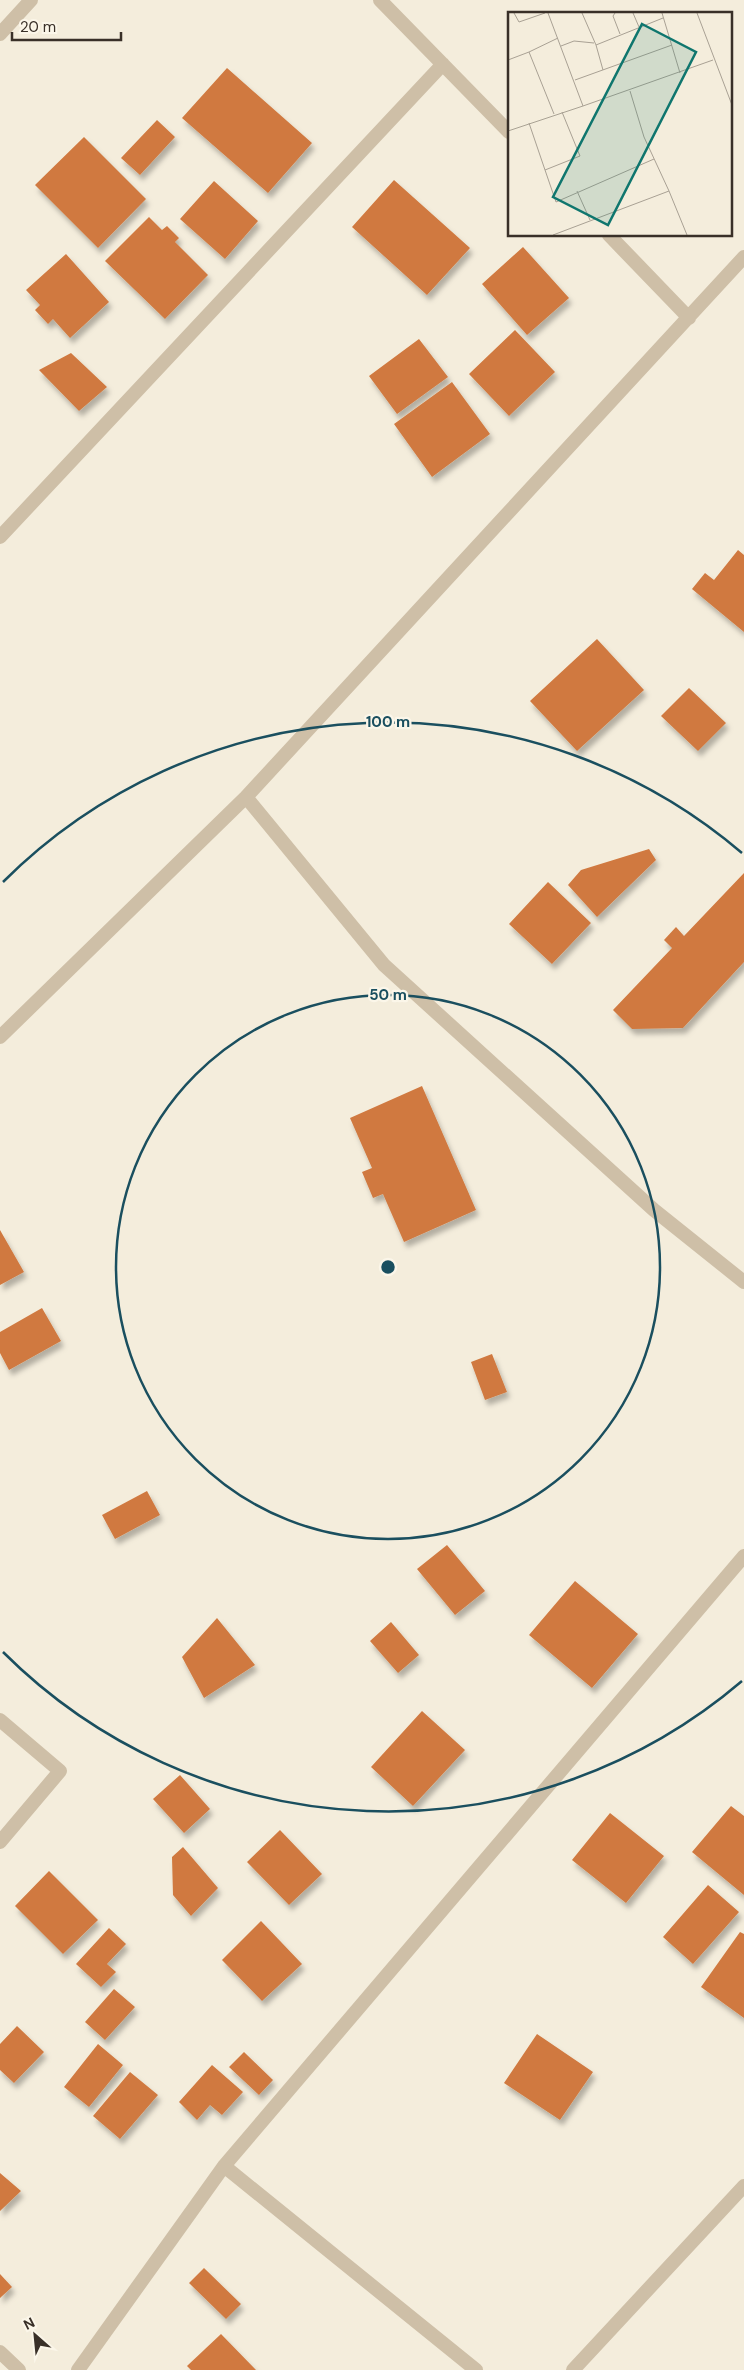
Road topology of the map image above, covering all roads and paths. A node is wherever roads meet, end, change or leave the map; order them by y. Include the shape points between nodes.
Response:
1 (31, 0) edge
2 (380, 0) edge
3 (0, 34) edge
4 (443, 64) junction
5 (508, 131) edge
6 (610, 236) edge
7 (744, 257) edge
8 (689, 318) junction
9 (0, 537) edge
10 (246, 796) junction
11 (0, 1037) edge
12 (744, 1282) edge
13 (744, 1556) edge
14 (0, 1720) edge
15 (0, 1842) edge
16 (224, 2166) junction
17 (744, 2186) edge
18 (0, 2352) edge
19 (19, 2370) edge
20 (78, 2370) edge
21 (476, 2370) edge
22 (573, 2370) edge

1 - 3 street
2 - 4 street
4 - 5 street
4 - 9 street
6 - 8 street
7 - 8 street
8 - 10 street
10 - 11 street
10 - 12 street via 384,965 654,1210
13 - 16 street
14 - 15 street via 60,1771
16 - 20 street
16 - 21 street
17 - 22 street
18 - 19 street

